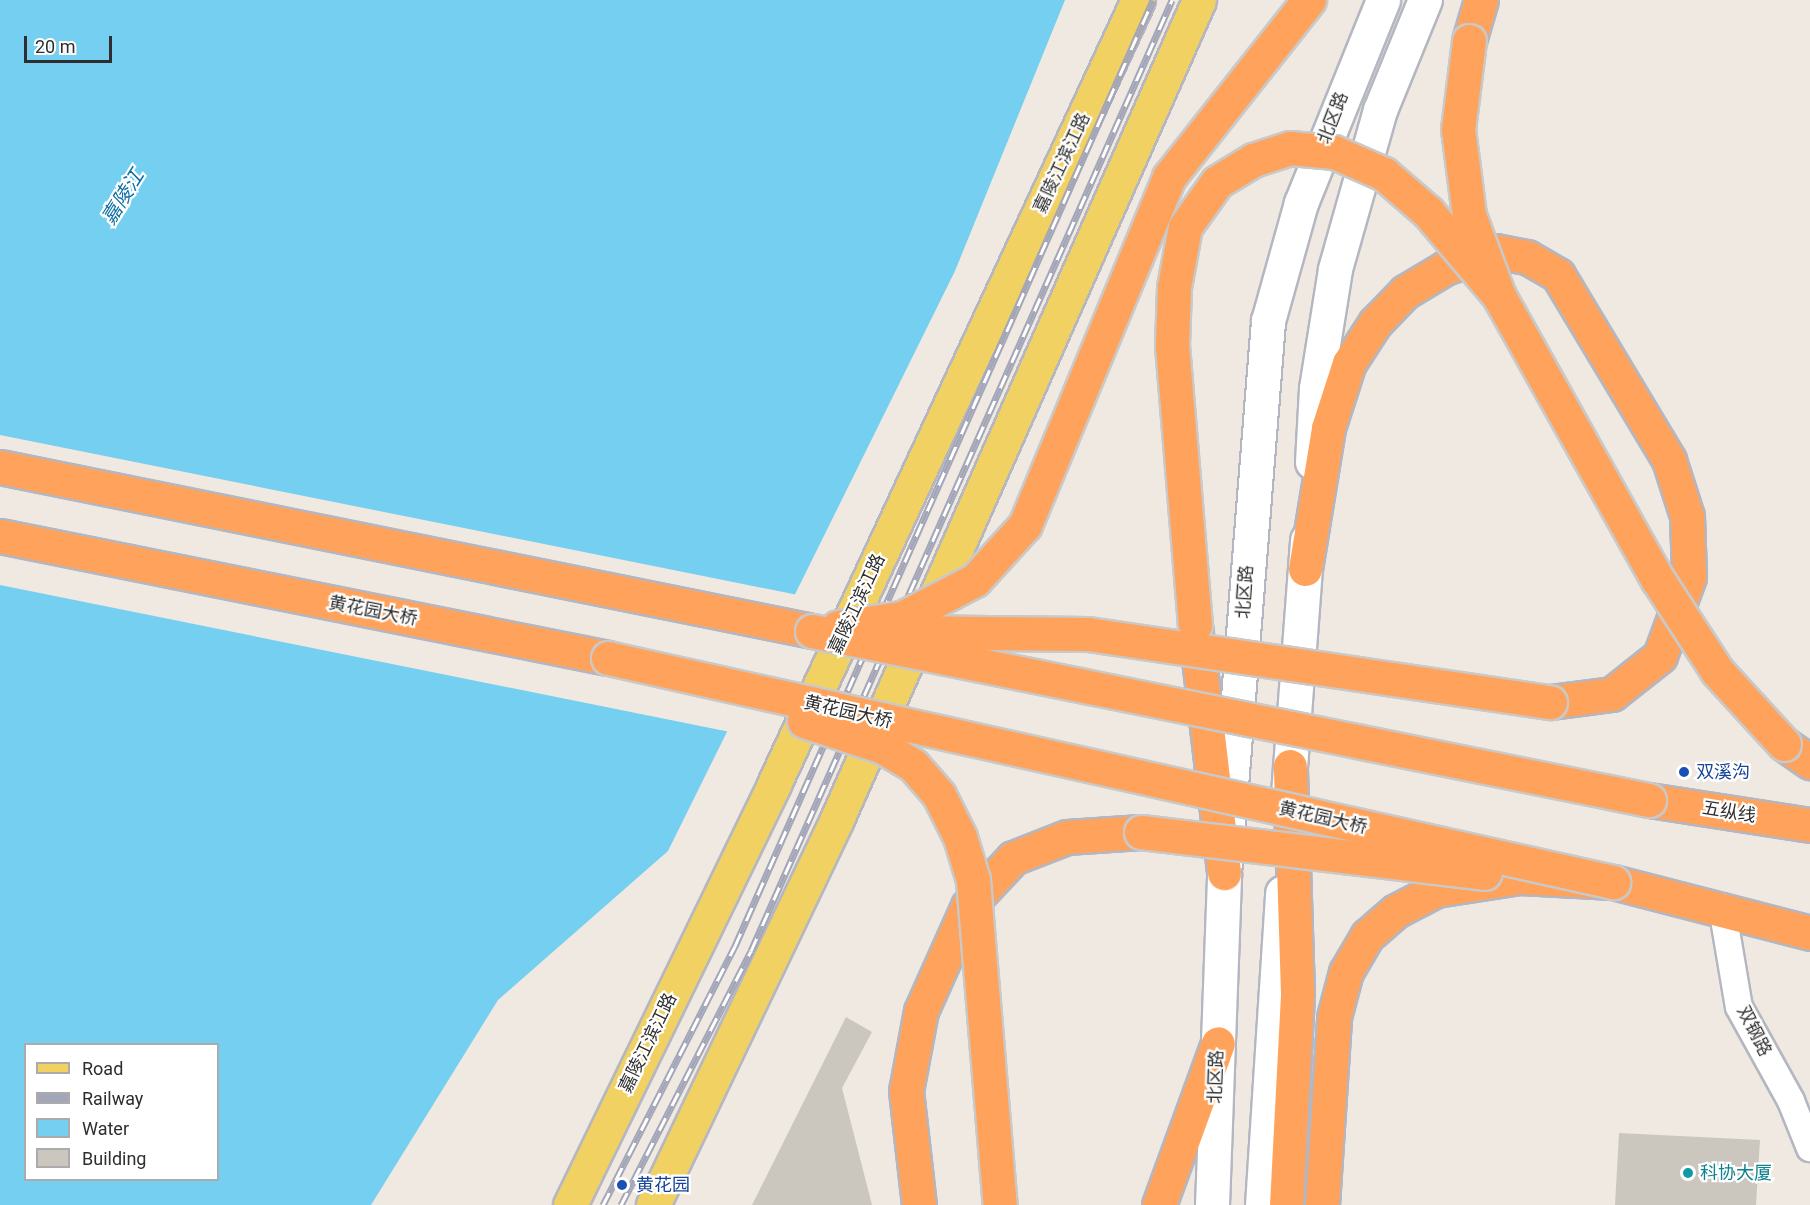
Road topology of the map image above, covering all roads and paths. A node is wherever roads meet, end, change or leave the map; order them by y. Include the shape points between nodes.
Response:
1 (1138, 0) edge
2 (1199, 0) edge
3 (1309, 0) edge
4 (1383, 0) edge
5 (1425, 0) edge
6 (1481, 0) edge
7 (1325, 136) junction
8 (1350, 211) junction
9 (1499, 296) junction
10 (0, 467) edge
11 (0, 536) edge
12 (1305, 569) junction
13 (812, 631) junction
14 (608, 658) junction
15 (1797, 753) edge
16 (1290, 765) junction
17 (1810, 825) edge
18 (1224, 873) junction
19 (1520, 877) junction
20 (1613, 882) junction
21 (1708, 903) junction
22 (1810, 933) edge
23 (1218, 1044) junction
24 (1810, 1148) edge
25 (570, 1205) edge
26 (653, 1205) edge
27 (918, 1205) edge
28 (1000, 1205) edge
29 (1158, 1205) edge
30 (1212, 1205) edge
31 (1262, 1205) edge
32 (1286, 1205) edge
33 (1322, 1205) edge

1 - 25 main road, 嘉陵江滨江路 via 774,784
2 - 26 main road via 837,819
3 - 13 highway, bridge via 1169,177 1025,525 975,580 902,618
4 - 7 main road, 北区路
5 - 8 main road via 1380,110
6 - 9 highway, bridge via 1470,41 1458,129 1469,215
7 - 8 main road via 1349,115 1366,120 1368,135
7 - 18 main road, 北区路 via 1282,259 1268,321
8 - 12 main road via 1316,388
9 - 15 highway, bridge via 1658,580 1717,671
9 - 18 highway, bridge via 1428,212 1384,174 1334,152 1290,148 1252,160 1217,182 1185,227 1174,287 1172,345 1194,625
10 - 13 highway
11 - 14 highway, 黄花园大桥
12 - 13 highway, bridge via 1328,428 1349,363 1375,323 1405,292 1445,268 1495,251 1527,257 1558,275 1669,460 1687,516 1689,577 1660,656 1612,694 1550,702 1089,634
12 - 16 main road
13 - 17 highway, 五纵线, bridge via 1649,800
14 - 20 highway, 黄花园大桥, bridge
14 - 28 highway, bridge via 883,747 913,765 939,795 973,879
16 - 31 main road
16 - 32 highway via 1297,993
18 - 23 main road, 北区路
19 - 20 highway, bridge
19 - 27 highway, bridge via 1141,832 1067,837 1014,858 968,906 921,1011 906,1091
19 - 33 highway via 1436,890 1396,911 1367,936 1346,972 1334,1017
20 - 21 highway, 黄花园大桥
21 - 22 highway
21 - 24 street, 双钢路 via 1739,1007 1791,1101
23 - 29 highway
23 - 30 main road, 北区路

